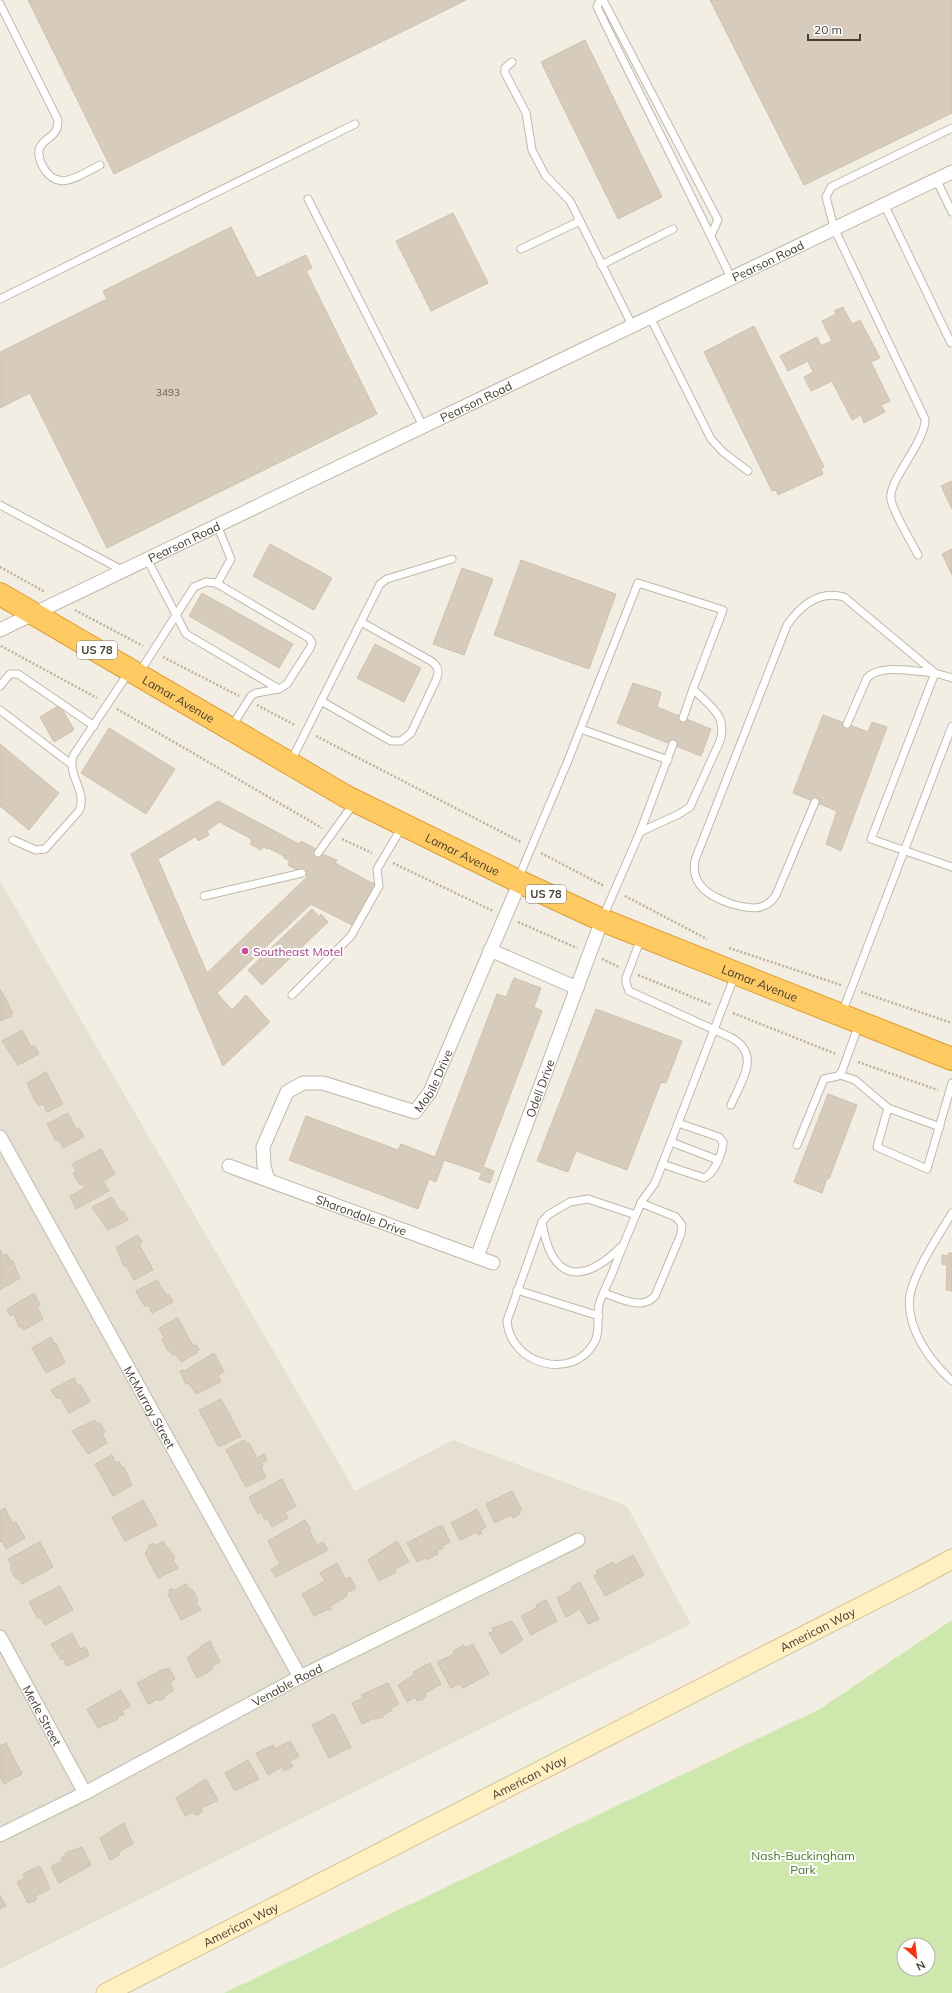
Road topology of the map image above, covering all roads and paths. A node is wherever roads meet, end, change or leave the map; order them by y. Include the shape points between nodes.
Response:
1 (600, 0) edge
2 (603, 0) edge
3 (0, 4) edge
4 (512, 62) dead end
5 (355, 124) dead end
6 (952, 128) edge
7 (100, 165) dead end
8 (952, 172) edge
9 (936, 179) junction
10 (308, 199) dead end
11 (884, 204) junction
12 (952, 212) edge
13 (580, 221) junction
14 (834, 228) junction
15 (673, 229) dead end
16 (711, 235) junction
17 (521, 249) dead end
18 (602, 265) junction
19 (731, 278) junction
20 (0, 299) edge
21 (650, 317) junction
22 (632, 325) junction
23 (952, 343) edge
24 (423, 426) junction
25 (748, 470) dead end
26 (0, 506) edge
27 (217, 525) junction
28 (918, 555) dead end
29 (147, 559) junction
30 (452, 559) dead end
31 (0, 566) edge
32 (122, 570) junction
33 (217, 584) junction
34 (0, 594) edge
35 (59, 601) junction
36 (34, 613) junction
37 (175, 616) junction
38 (361, 622) junction
39 (0, 630) edge
40 (0, 645) edge
41 (153, 651) junction
42 (134, 672) junction
43 (935, 673) junction
44 (952, 678) edge
45 (0, 686) edge
46 (694, 688) junction
47 (279, 689) junction
48 (247, 700) junction
49 (321, 701) junction
50 (108, 704) junction
51 (0, 710) edge
52 (684, 718) dead end
53 (847, 724) dead end
54 (94, 726) junction
55 (952, 726) edge
56 (231, 728) junction
57 (581, 729) junction
58 (306, 731) junction
59 (950, 739) edge
60 (673, 744) dead end
61 (668, 760) junction
62 (290, 763) junction
63 (72, 764) junction
64 (356, 801) junction
65 (815, 802) dead end
66 (403, 825) junction
67 (640, 832) junction
68 (332, 834) junction
69 (13, 840) dead end
70 (531, 848) junction
71 (904, 851) junction
72 (318, 853) dead end
73 (383, 859) junction
74 (952, 867) edge
75 (302, 873) dead end
76 (518, 881) junction
77 (614, 891) junction
78 (204, 896) dead end
79 (505, 916) junction
80 (602, 920) junction
81 (642, 936) junction
82 (714, 942) dead end
83 (728, 947) dead end
84 (490, 950) junction
85 (589, 954) junction
86 (628, 972) junction
87 (735, 973) junction
88 (576, 988) junction
89 (851, 989) junction
90 (292, 995) dead end
91 (722, 1008) junction
92 (850, 1019) junction
93 (952, 1023) edge
94 (714, 1030) junction
95 (847, 1058) junction
96 (952, 1059) edge
97 (840, 1075) junction
98 (952, 1083) edge
99 (949, 1093) junction
100 (731, 1105) dead end
101 (888, 1108) junction
102 (678, 1123) junction
103 (940, 1127) junction
104 (0, 1137) edge
105 (671, 1142) junction
106 (797, 1146) dead end
107 (718, 1160) junction
108 (662, 1164) junction
109 (229, 1166) dead end
110 (268, 1180) junction
111 (641, 1203) junction
112 (952, 1213) edge
113 (636, 1214) junction
114 (542, 1222) junction
115 (624, 1244) junction
116 (477, 1257) junction
117 (493, 1263) dead end
118 (517, 1290) junction
119 (604, 1293) junction
120 (599, 1316) junction
121 (952, 1381) edge
122 (578, 1540) dead end
123 (952, 1559) edge
124 (0, 1637) edge
125 (300, 1677) junction
126 (85, 1793) junction
127 (0, 1835) edge
128 (106, 1993) edge

1 - 16 lane via 597,7
2 - 16 lane via 718,220
3 - 7 lane via 58,120 58,128 40,148 38,155 49,177 64,181
4 - 13 lane via 505,72 526,113 532,150 545,175 566,196
5 - 20 lane
6 - 14 lane via 831,187 826,197
8 - 9 street, Pearson Road
9 - 11 street, Pearson Road
9 - 12 lane
10 - 24 lane
11 - 14 street, Pearson Road
11 - 23 lane
13 - 17 lane
13 - 18 lane
14 - 19 street, Pearson Road
14 - 28 lane via 925,419 923,432 894,487 891,499
15 - 18 lane
16 - 19 lane
18 - 22 lane
19 - 21 street, Pearson Road
21 - 22 street, Pearson Road
21 - 25 lane via 711,439 723,452
22 - 24 street, Pearson Road
24 - 27 street, Pearson Road
26 - 32 lane
27 - 29 street, Pearson Road
27 - 33 lane via 231,559
29 - 32 street, Pearson Road
29 - 37 lane
30 - 38 lane via 386,579
31 - 35 path
32 - 35 street, Pearson Road
33 - 37 lane via 206,582 194,586
33 - 47 lane via 310,639 312,644 309,650 287,684
34 - 36 highway, Lamar Avenue / US 78
35 - 36 street, Pearson Road
35 - 41 path
36 - 39 street, Pearson Road
36 - 42 highway, Lamar Avenue / US 78
37 - 41 lane
37 - 47 lane via 190,638
38 - 49 lane
38 - 49 lane via 431,661 438,668 439,674 411,733 401,741 391,741
40 - 50 path
41 - 42 lane
41 - 48 path
42 - 50 lane
42 - 56 highway, Lamar Avenue / US 78
43 - 44 lane
43 - 53 lane via 886,670 873,673 867,678
43 - 65 lane via 844,597 834,594 822,596 811,600 794,614 787,625 695,860 695,874 701,887 714,897 750,909 759,908 770,902 776,895
43 - 71 lane via 871,838
45 - 54 lane via 10,674 18,674
46 - 52 lane
46 - 57 lane via 723,610 638,583
46 - 67 lane via 722,721 723,732 720,741 690,807
47 - 48 lane via 256,693
48 - 56 lane
48 - 58 path
49 - 58 lane
50 - 54 lane
50 - 68 path
51 - 63 lane
54 - 63 lane via 73,756
55 - 59 lane
56 - 62 highway, Lamar Avenue / US 78
57 - 61 lane
57 - 70 lane
58 - 62 lane
58 - 70 path
59 - 71 lane
60 - 61 lane
61 - 67 lane
62 - 64 highway, Lamar Avenue / US 78
63 - 69 lane via 82,798 79,812 45,849 36,850
64 - 66 highway, Lamar Avenue / US 78
64 - 68 lane
66 - 73 lane
66 - 76 highway, Lamar Avenue / US 78
67 - 77 lane
68 - 72 lane
68 - 73 path
70 - 76 lane
70 - 77 path
71 - 74 lane
71 - 89 lane
73 - 79 path
73 - 90 lane via 376,872 379,886 351,936
75 - 78 lane
76 - 79 street, Mobile Drive
76 - 80 highway, Lamar Avenue / US 78
77 - 80 lane
77 - 82 path
79 - 84 street, Mobile Drive
79 - 85 path
80 - 81 highway, Lamar Avenue / US 78
80 - 85 street, Odell Drive
81 - 86 lane
81 - 87 highway, Lamar Avenue / US 78
83 - 89 path
84 - 88 street
84 - 110 street, Mobile Drive via 430,1092 415,1112 322,1083 303,1083 287,1092 263,1147
85 - 86 path
85 - 88 street, Odell Drive
86 - 91 path
86 - 94 lane via 626,983 634,995
87 - 91 lane
87 - 92 highway, Lamar Avenue / US 78
88 - 116 street, Odell Drive
89 - 92 lane
89 - 93 path
91 - 94 lane
91 - 95 path
92 - 95 lane
92 - 96 highway, Lamar Avenue / US 78
94 - 100 lane via 730,1036 743,1045 748,1056 745,1071
94 - 102 lane
95 - 97 lane
95 - 99 path
97 - 101 lane via 855,1080
97 - 106 lane via 824,1079
98 - 99 lane
99 - 103 lane
101 - 103 lane
101 - 103 lane via 877,1147 928,1169
102 - 105 lane
102 - 107 lane via 719,1137 723,1144
104 - 125 street, McMurray Street
105 - 107 lane
105 - 108 lane
107 - 108 lane via 711,1174 704,1178
108 - 111 lane via 652,1190
109 - 110 street, Sharondale Drive
110 - 116 street, Sharondale Drive
111 - 113 lane
111 - 119 lane via 676,1216 682,1225 681,1234 650,1300 638,1304
112 - 121 lane via 916,1278 909,1302 920,1340 932,1360
113 - 114 lane via 597,1200 584,1199 560,1207
113 - 115 lane
114 - 115 lane via 546,1242 554,1259 571,1272 596,1268
114 - 118 lane
115 - 119 lane
116 - 117 street, Sharondale Drive
118 - 120 lane
118 - 120 lane via 507,1321 508,1331 521,1352 545,1362 558,1365 580,1359 589,1351 598,1335
119 - 120 lane via 599,1305
122 - 125 street, Venable Road
123 - 128 main road, American Way
124 - 126 street, Merle Street
125 - 126 street, Venable Road
126 - 127 street, Venable Road

